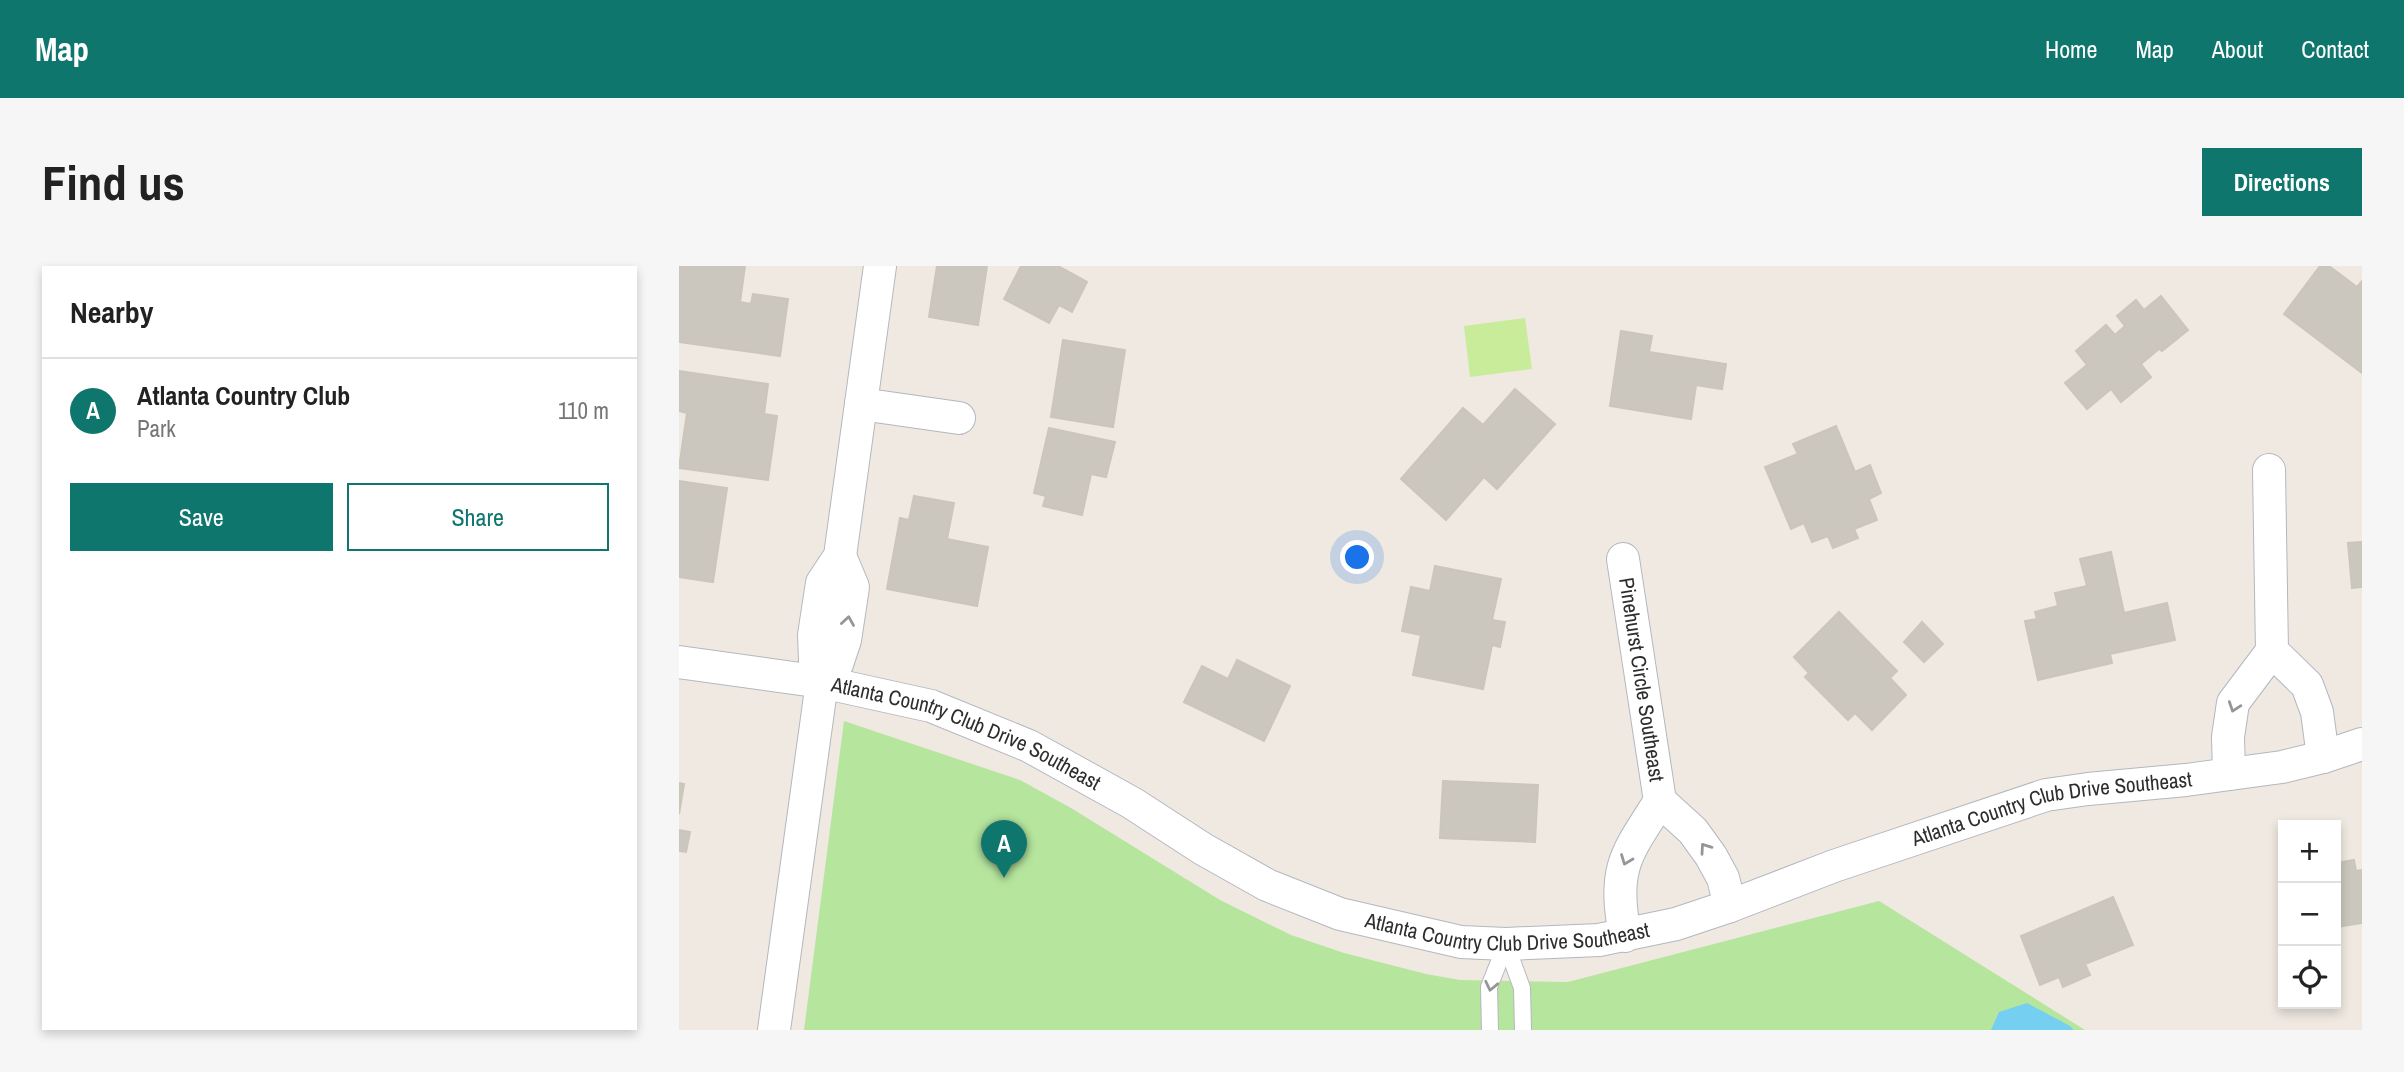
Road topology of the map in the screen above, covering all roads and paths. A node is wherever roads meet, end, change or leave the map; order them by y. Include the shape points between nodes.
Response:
1 (880, 266) edge
2 (861, 404) junction
3 (959, 418) dead end
4 (2269, 470) dead end
5 (1623, 559) dead end
6 (2272, 651) junction
7 (679, 662) edge
8 (822, 682) junction
9 (2362, 744) edge
10 (2323, 757) junction
11 (2229, 774) junction
12 (1660, 802) junction
13 (1730, 906) junction
14 (1625, 936) junction
15 (1506, 944) junction
16 (774, 1030) edge
17 (1490, 1030) edge
18 (1523, 1030) edge

1 - 2 street
2 - 3 street
2 - 8 street via 840,556 822,583 814,635
4 - 6 street
5 - 12 street, Pinehurst Circle Southeast
6 - 10 street via 2307,685 2317,712
6 -> 11 street via 2233,703
7 - 8 street, Atlanta Country Club Drive Southeast
8 - 15 street, Atlanta Country Club Drive Southeast via 930,706 1028,746 1267,886 1340,914 1461,942
8 - 16 street
9 - 10 street, Atlanta Country Club Drive Southeast
10 - 11 street, Atlanta Country Club Drive Southeast
11 - 13 street, Atlanta Country Club Drive Southeast via 2046,795
13 -> 12 street, Pinehurst Circle Southeast via 1711,856 1693,831
12 -> 14 street, Pinehurst Circle Southeast via 1631,846 1622,869 1619,900
13 - 14 street, Atlanta Country Club Drive Southeast
14 - 15 street, Atlanta Country Club Drive Southeast
15 -> 17 lane via 1489,986
15 - 18 lane via 1522,988

